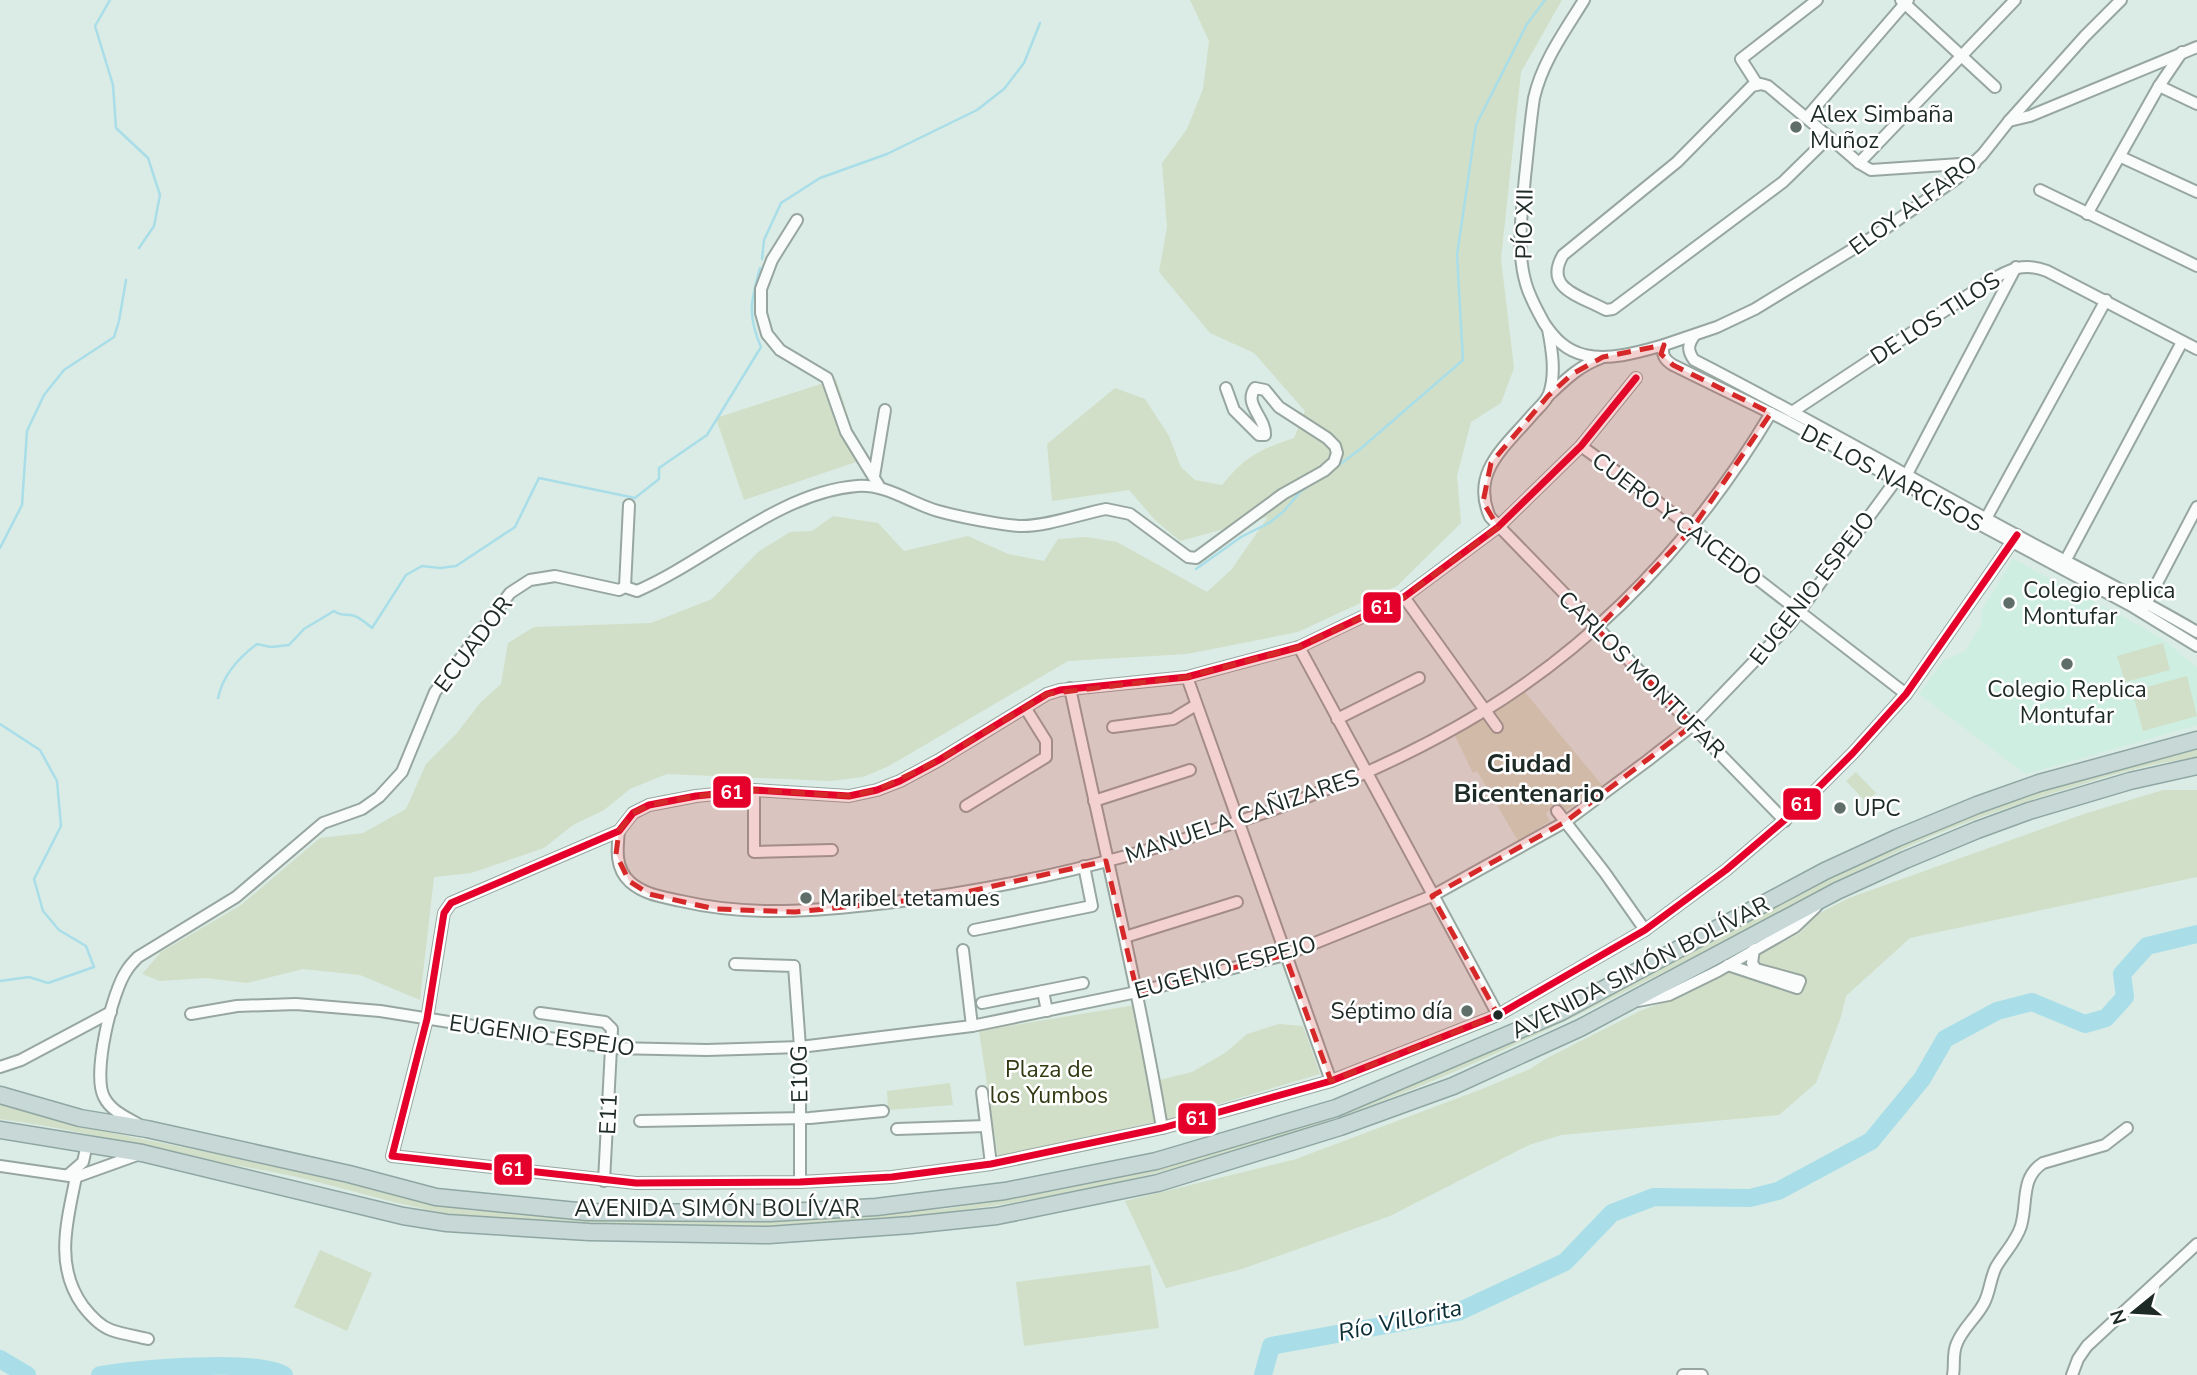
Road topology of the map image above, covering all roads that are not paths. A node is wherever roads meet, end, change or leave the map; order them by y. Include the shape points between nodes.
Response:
1 (1584, 0) edge
2 (1817, 0) edge
3 (2015, 0) edge
4 (2121, 0) edge
5 (1905, 1) edge
6 (2197, 47) edge
7 (2182, 52) junction
8 (1963, 56) junction
9 (1757, 84) junction
10 (2159, 86) junction
11 (1996, 88) dead end
12 (2197, 104) edge
13 (1807, 117) junction
14 (2009, 121) junction
15 (1829, 137) junction
16 (2121, 157) junction
17 (1859, 163) junction
18 (1975, 163) junction
19 (2040, 190) dead end
20 (2197, 192) edge
21 (2087, 214) junction
22 (797, 220) dead end
23 (2197, 266) edge
24 (2016, 267) junction
25 (2106, 300) junction
26 (1548, 330) junction
27 (1694, 335) junction
28 (2182, 342) junction
29 (1663, 348) junction
30 (2197, 349) edge
31 (1603, 357) junction
32 (1636, 378) dead end
33 (1226, 388) dead end
34 (1548, 396) junction
35 (885, 410) dead end
36 (1792, 412) junction
37 (1771, 413) junction
38 (1581, 446) junction
39 (1901, 479) junction
40 (877, 481) junction
41 (629, 506) dead end
42 (2197, 507) edge
43 (1984, 523) junction
44 (1499, 527) junction
45 (1692, 529) junction
46 (2014, 539) junction
47 (2063, 565) junction
48 (625, 587) junction
49 (1404, 597) junction
50 (2145, 607) junction
51 (1799, 611) junction
52 (1597, 629) junction
53 (2197, 632) edge
54 (2197, 646) edge
55 (1299, 647) junction
56 (1186, 677) junction
57 (1419, 678) dead end
58 (1070, 688) junction
59 (1906, 694) junction
60 (1196, 705) junction
61 (1026, 709) junction
62 (1486, 710) junction
63 (1337, 719) junction
64 (1693, 725) junction
65 (1113, 727) dead end
66 (1497, 727) dead end
67 (2197, 740) edge
68 (2197, 766) edge
69 (1190, 771) dead end
70 (1367, 774) junction
71 (754, 790) junction
72 (1094, 801) junction
73 (966, 807) dead end
74 (1557, 811) dead end
75 (1785, 821) junction
76 (1240, 822) junction
77 (1565, 822) junction
78 (619, 831) junction
79 (832, 850) dead end
80 (1106, 861) junction
81 (1084, 866) junction
82 (1432, 896) junction
83 (1826, 897) junction
84 (1237, 902) dead end
85 (974, 930) dead end
86 (1645, 930) junction
87 (1125, 937) junction
88 (1754, 949) junction
89 (963, 950) dead end
90 (1285, 955) junction
91 (735, 964) dead end
92 (1728, 965) junction
93 (1083, 983) dead end
94 (1043, 991) junction
95 (1137, 992) junction
96 (1631, 1002) junction
97 (982, 1003) dead end
98 (1047, 1011) junction
99 (111, 1012) junction
100 (540, 1013) dead end
101 (191, 1014) dead end
102 (1498, 1016) junction
103 (428, 1019) junction
104 (972, 1026) junction
105 (800, 1047) junction
106 (612, 1048) junction
107 (0, 1067) edge
108 (1331, 1082) junction
109 (982, 1092) dead end
110 (0, 1095) edge
111 (883, 1111) dead end
112 (800, 1118) junction
113 (640, 1121) dead end
114 (986, 1126) junction
115 (1162, 1128) junction
116 (2127, 1128) dead end
117 (147, 1129) junction
118 (897, 1129) dead end
119 (0, 1130) edge
120 (87, 1144) junction
121 (142, 1153) junction
122 (991, 1164) junction
123 (0, 1166) edge
124 (72, 1176) junction
125 (604, 1181) junction
126 (800, 1182) junction
127 (2197, 1244) edge
128 (148, 1339) dead end
129 (1683, 1375) edge
130 (1702, 1375) edge
131 (1953, 1375) edge
132 (2072, 1375) edge

1 - 26 street, PÍO XII via 1537,82 1531,113 1521,254 1525,283
2 - 9 street via 1741,59
3 - 8 street
4 - 14 street, ELOY ALFARO
5 - 8 street
5 - 13 street
6 - 7 street
7 - 10 street
7 - 14 street
8 - 11 street
8 - 17 street
9 - 13 street via 1768,86
9 - 15 street via 1677,162 1563,255 1556,271 1561,285 1606,310 1613,309 1783,182
10 - 12 street
10 - 16 street
13 - 15 street
14 - 18 street, ELOY ALFARO
15 - 17 street
16 - 20 street
16 - 21 street
17 - 18 street via 1876,170
18 - 27 street, ELOY ALFARO via 1815,274 1737,319
19 - 21 street
21 - 23 street
22 - 40 street via 772,260 761,289 767,334 780,350 827,378 846,432
24 - 25 street, DE LOS TILOS via 2038,267
24 - 36 street, DE LOS TILOS
24 - 39 street, EUGENIO ESPEJO
25 - 28 street, DE LOS TILOS
25 - 43 street
26 - 31 street, PÍO XII via 1571,350
26 - 34 street via 1553,361
27 - 29 street, ELOY ALFARO
27 - 36 street, DE LOS NARCISOS via 1688,351 1694,360
28 - 30 street, DE LOS TILOS
28 - 47 street
29 - 31 street, PÍO XII
29 - 37 street, DE LOS NARCISOS via 1664,357 1673,365
31 - 34 street, CARLOS MONTUFAR via 1587,363
32 - 38 street
33 - 40 street via 1234,411 1259,435 1265,435 1265,428 1251,402 1255,388 1265,390 1279,407 1327,438 1337,453 1324,471 1283,494 1196,558 1120,510 1019,526 939,511
34 - 44 street, CARLOS MONTUFAR via 1491,463 1485,477 1483,502
35 - 40 street
36 - 39 street, DE LOS NARCISOS
37 - 39 street, DE LOS NARCISOS
37 - 45 street, MANUELA CAÑIZARES
38 - 44 street
38 - 45 street, CUERO Y CAICEDO
39 - 43 street, DE LOS NARCISOS
39 - 51 street, EUGENIO ESPEJO
40 - 48 street, ECUADOR via 829,491 788,507 711,548 669,577 637,591
41 - 48 street
42 - 50 street
43 - 46 street, DE LOS NARCISOS
44 - 49 street
44 - 52 street, CARLOS MONTUFAR
45 - 51 street, CUERO Y CAICEDO
45 - 52 street, MANUELA CAÑIZARES
46 - 47 street, DE LOS NARCISOS
46 - 59 street
47 - 50 street, DE LOS NARCISOS
48 - 99 street, ECUADOR via 620,590 555,576 530,580 510,593 435,692 402,772 379,797 323,823 236,897 138,957 118,986
49 - 55 street
49 - 62 street
50 - 53 street, DE LOS NARCISOS
50 - 54 street, DE LOS NARCISOS
51 - 59 street, CUERO Y CAICEDO
51 - 64 street, EUGENIO ESPEJO
52 - 62 street, MANUELA CAÑIZARES
52 - 64 street, CARLOS MONTUFAR
55 - 56 street
55 - 63 street
56 - 58 street
56 - 60 street
57 - 63 street
58 - 61 street via 1047,694
58 - 72 street
59 - 75 street
60 - 65 street via 1173,719
60 - 76 street
61 - 71 street via 877,790 849,796
61 - 73 street via 1045,741 1046,758
62 - 66 street
62 - 70 street, MANUELA CAÑIZARES
63 - 70 street
64 - 75 street, CARLOS MONTUFAR
64 - 77 street, EUGENIO ESPEJO
67 - 117 highway, AVENIDA SIMÓN BOLÍVAR via 2039,783 1897,838 1825,871 1559,1013 1336,1108 1156,1161 1004,1191 876,1207 770,1213 587,1212 436,1197
68 - 83 highway, AVENIDA SIMÓN BOLÍVAR via 2130,781 1977,830
69 - 72 street
70 - 76 street, MANUELA CAÑIZARES
70 - 82 street
71 - 78 street via 649,805 633,813
71 - 79 street via 754,852
72 - 80 street
74 - 77 street
75 - 86 street
76 - 80 street, MANUELA CAÑIZARES
76 - 90 street
77 - 82 street, EUGENIO ESPEJO
77 - 86 street
78 - 81 street, MANUELA CAÑIZARES via 616,854 629,881 649,894 715,909 795,912 893,903
78 - 103 street via 452,903 444,913
80 - 81 street, MANUELA CAÑIZARES
80 - 87 street
81 - 85 street via 1092,906
82 - 90 street, EUGENIO ESPEJO
82 - 102 street
83 - 88 street via 1795,927
83 - 96 highway, AVENIDA SIMÓN BOLÍVAR
84 - 87 street
86 - 102 street
87 - 95 street
88 - 92 street
88 - 92 street via 1756,969 1800,981 1797,988
89 - 104 street
90 - 95 street, EUGENIO ESPEJO
90 - 108 street
91 - 105 street, E10G via 794,966
92 - 96 street via 1669,995
93 - 94 street
94 - 97 street
94 - 98 street
95 - 98 street, EUGENIO ESPEJO
95 - 115 street
96 - 121 highway, AVENIDA SIMÓN BOLÍVAR via 1453,1086 1340,1127 1158,1183 997,1216 911,1225 769,1235 589,1232 447,1223
98 - 104 street, EUGENIO ESPEJO
99 - 107 street
99 - 117 street, ECUADOR via 99,1084 119,1114
100 - 106 street via 605,1022 613,1032
101 - 103 street, EUGENIO ESPEJO via 237,1006 296,1004
102 - 108 street
103 - 106 street, EUGENIO ESPEJO
103 - 125 street via 392,1156
104 - 105 street, EUGENIO ESPEJO
105 - 106 street, EUGENIO ESPEJO
105 - 112 street, E10G
106 - 125 street, E11
108 - 115 street
109 - 114 street
110 - 117 highway, AVENIDA SIMÓN BOLÍVAR via 80,1118
111 - 112 street
112 - 113 street
112 - 126 street, E10G
114 - 118 street
114 - 122 street
115 - 122 street
116 - 131 street via 2105,1144 2035,1169 2027,1184 2016,1238 1996,1266 1985,1303 1957,1342
119 - 120 highway, AVENIDA SIMÓN BOLÍVAR
120 - 121 highway, AVENIDA SIMÓN BOLÍVAR
120 - 124 street via 83,1162
121 - 124 street
122 - 126 street via 892,1177
123 - 124 street
124 - 128 street via 64,1241 73,1292 89,1315 110,1329
125 - 126 street
127 - 132 street via 2087,1346
129 - 130 street

